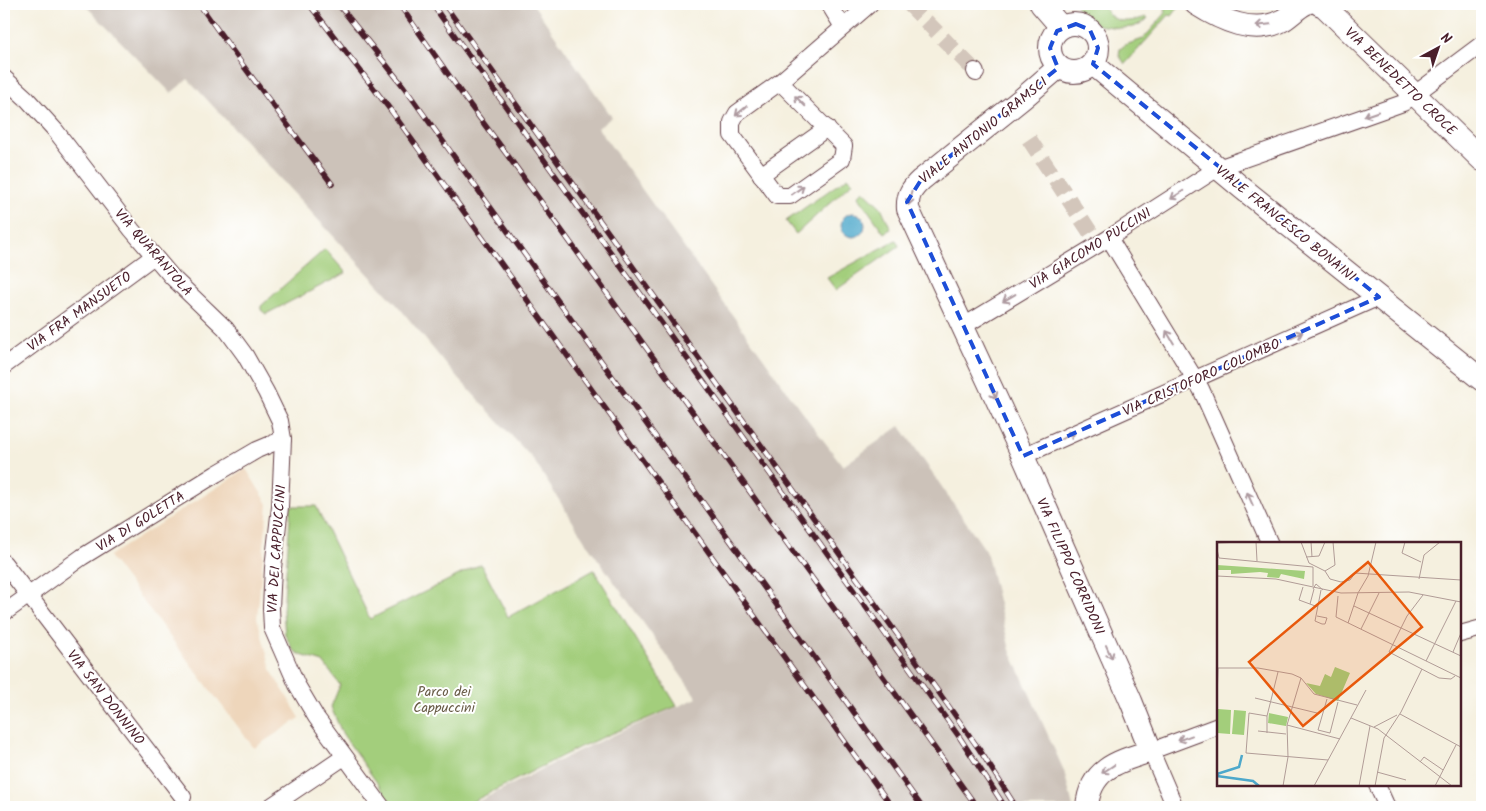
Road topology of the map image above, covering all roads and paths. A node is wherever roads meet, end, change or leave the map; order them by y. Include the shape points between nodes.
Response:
1 (830, 4) edge
2 (870, 4) edge
3 (1041, 4) edge
4 (1196, 4) edge
5 (1306, 4) edge
6 (1319, 4) edge
7 (1061, 27) junction
8 (843, 28) junction
9 (1482, 44) edge
10 (1092, 64) junction
11 (1059, 67) junction
12 (4, 78) edge
13 (780, 82) junction
14 (1416, 95) junction
15 (827, 128) junction
16 (1482, 160) edge
17 (1218, 168) junction
18 (761, 175) junction
19 (1098, 236) junction
20 (154, 256) junction
21 (1379, 297) junction
22 (962, 327) junction
23 (4, 366) edge
24 (1195, 379) junction
25 (1482, 380) edge
26 (283, 439) junction
27 (1023, 456) junction
28 (1269, 542) edge
29 (4, 562) edge
30 (28, 595) junction
31 (4, 613) edge
32 (1482, 628) edge
33 (1461, 634) edge
34 (1217, 726) edge
35 (1151, 751) junction
36 (344, 757) junction
37 (1377, 786) edge
38 (183, 797) dead end
39 (270, 807) edge
40 (382, 807) edge
41 (1087, 807) edge
42 (1175, 807) edge
43 (1387, 807) edge

1 - 8 street
2 - 8 street
3 - 7 street
5 -> 4 street via 1285,19 1264,26 1233,23
6 - 14 street, VIA BENEDETTO CROCE
7 - 10 street via 1076,24 1095,35 1098,48
7 - 11 street via 1053,35 1050,48 1052,59
8 - 13 street
9 - 14 street, VIA GIACOMO PUCCINI
10 - 11 street via 1081,71
10 - 17 street, VIALE FRANCESCO BONAINI
11 -> 22 street, VIALE ANTONIO GRAMSCI via 908,195 908,209
12 - 20 street, VIA QUARANTOLA via 56,130
15 -> 13 street
13 -> 18 street via 737,113 732,122 732,136
14 - 16 street, VIA BENEDETTO CROCE
14 -> 17 street, VIA GIACOMO PUCCINI via 1403,103
15 - 18 street
18 -> 15 street via 778,196 790,196 842,158 844,146
17 -> 19 street, VIA GIACOMO PUCCINI
17 - 21 street, VIALE FRANCESCO BONAINI
19 -> 22 street, VIA GIACOMO PUCCINI
24 -> 19 street
20 - 23 street, VIA FRA MANSUETO
20 - 26 street, VIA QUARANTOLA via 226,329 245,355 280,421
24 -> 21 street, VIA CRISTOFORO COLOMBO
21 - 25 street, VIALE FRANCESCO BONAINI
22 -> 27 street, VIA FILIPPO CORRIDONI
27 -> 24 street, VIA CRISTOFORO COLOMBO
28 -> 24 street
26 - 30 street, VIA DI GOLETTA via 216,474 82,557
26 - 36 street, VIA DEI CAPPUCCINI via 272,628 297,685
27 -> 35 street, VIA FILIPPO CORRIDONI
29 - 30 street, VIA SAN DONNINO
30 - 31 street, VIA DI GOLETTA
30 - 38 street, VIA SAN DONNINO
32 - 33 street
34 -> 35 street
35 -> 41 street via 1122,761 1101,773 1092,786
35 - 42 street, VIA FILIPPO CORRIDONI
36 - 39 street
36 - 40 street, VIA DEI CAPPUCCINI
37 - 43 street

